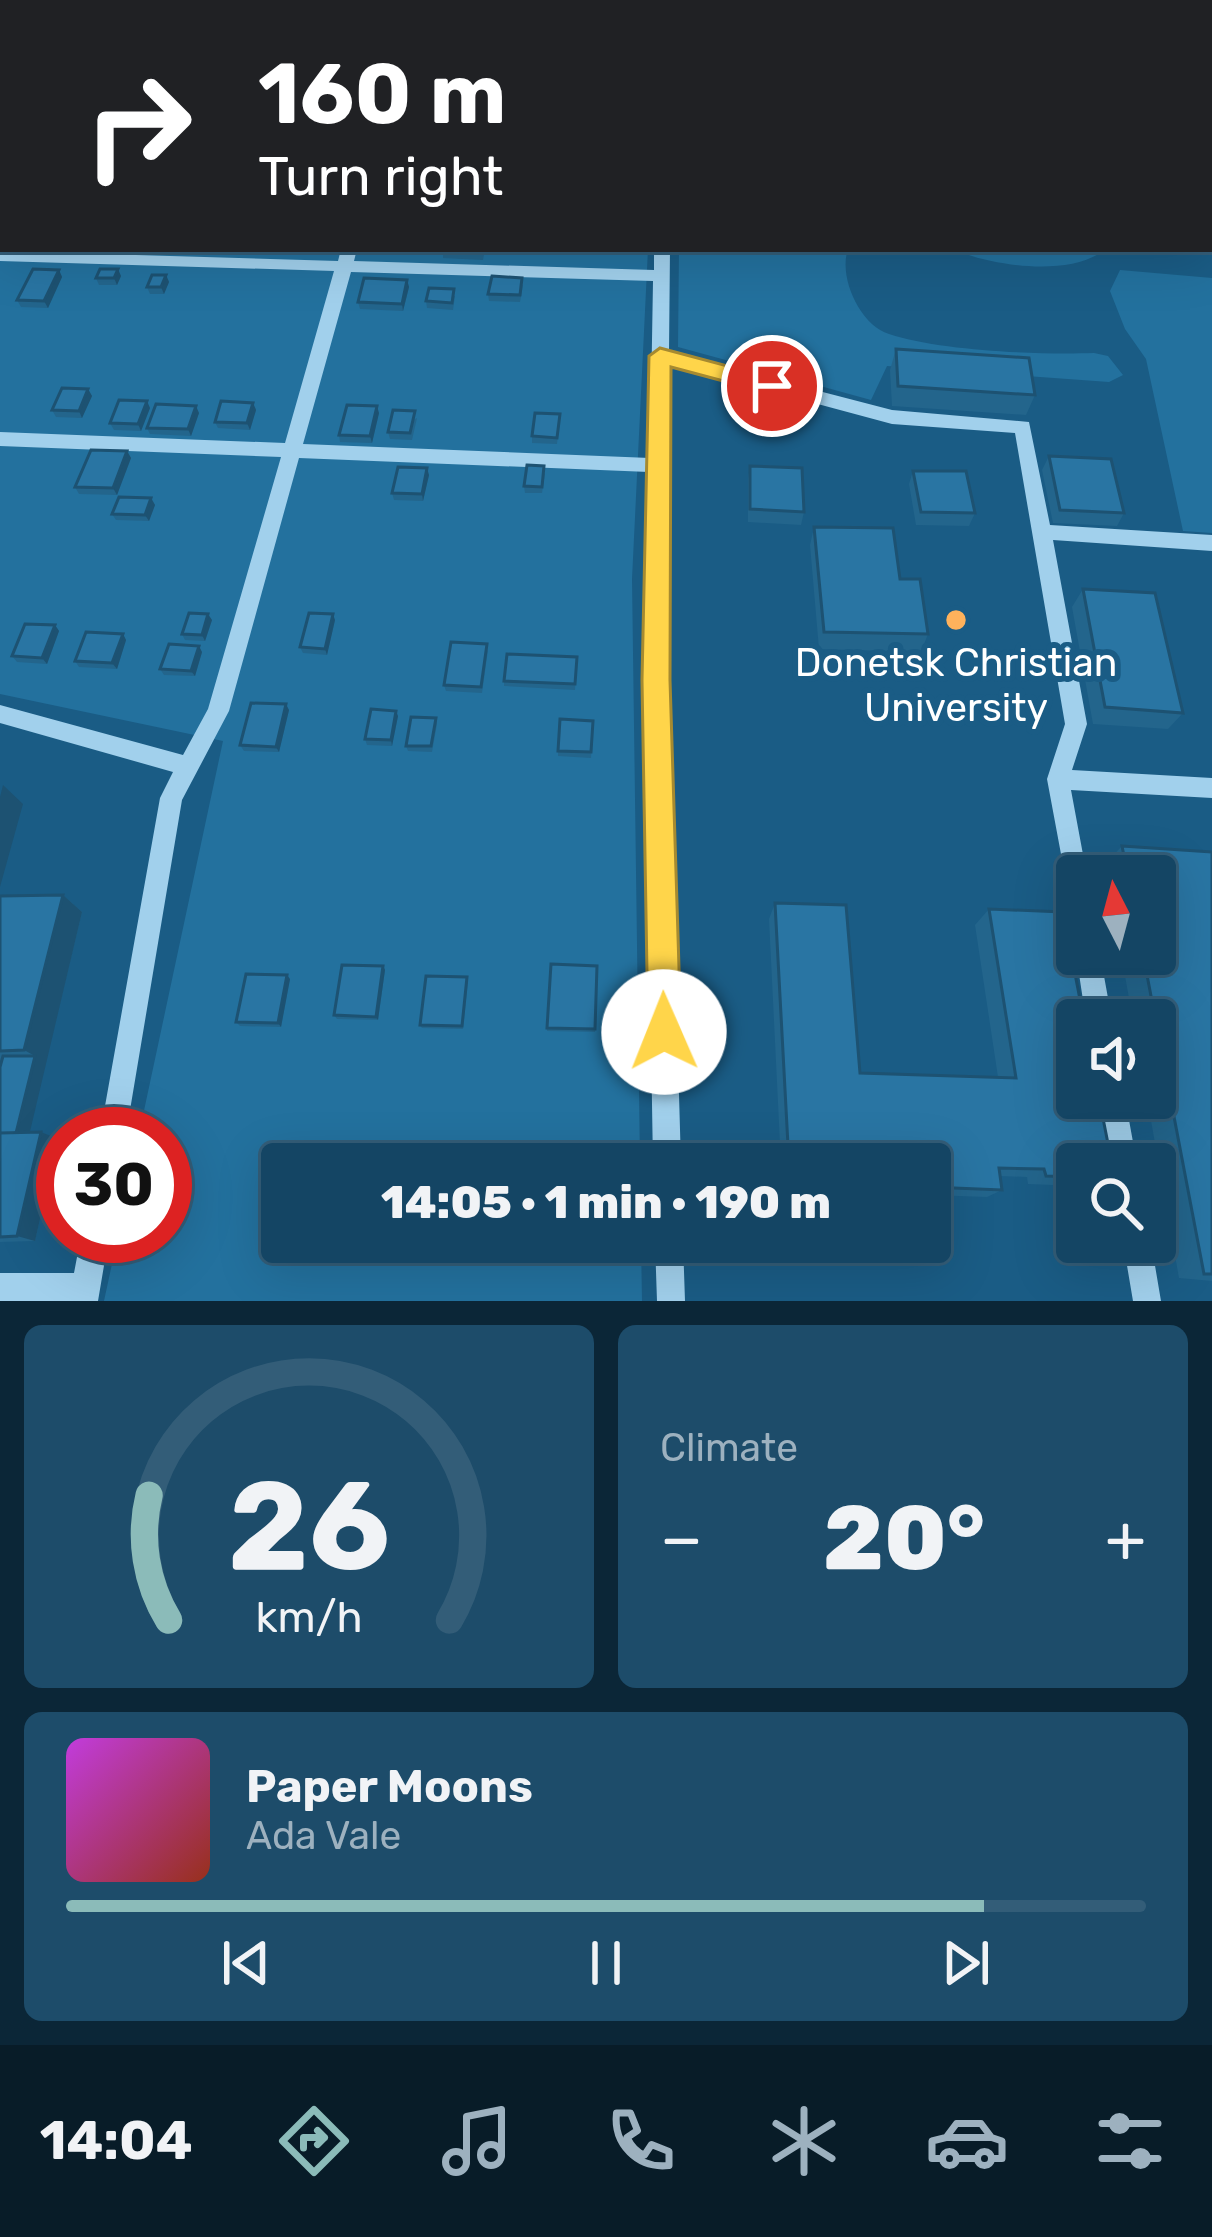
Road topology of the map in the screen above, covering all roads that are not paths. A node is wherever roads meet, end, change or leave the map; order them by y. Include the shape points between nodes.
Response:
1 (662, 252) edge
2 (0, 256) edge
3 (346, 258) edge
4 (662, 276) junction
5 (660, 356) junction
6 (0, 439) edge
7 (292, 450) junction
8 (658, 465) junction
9 (1042, 532) junction
10 (1212, 542) edge
11 (0, 714) edge
12 (186, 766) junction
13 (1058, 778) junction
14 (1212, 788) edge
15 (1071, 855) edge
16 (118, 1107) edge
17 (667, 1143) edge
18 (90, 1263) edge
19 (670, 1263) edge
20 (1141, 1263) edge
21 (0, 1287) edge
22 (85, 1294) edge
23 (671, 1301) edge
24 (1147, 1301) edge

1 - 4 street
2 - 3 street
3 - 4 street
3 - 7 street
4 - 5 street
5 - 8 street
5 - 9 street via 892,417 1023,427
6 - 7 street
7 - 8 street
7 - 12 street via 218,711
8 - 17 street
9 - 10 street
9 - 13 street via 1076,724
11 - 12 street
12 - 16 street via 171,798
13 - 14 street
13 - 15 street
18 - 22 street
19 - 23 street
20 - 24 street
21 - 22 street

